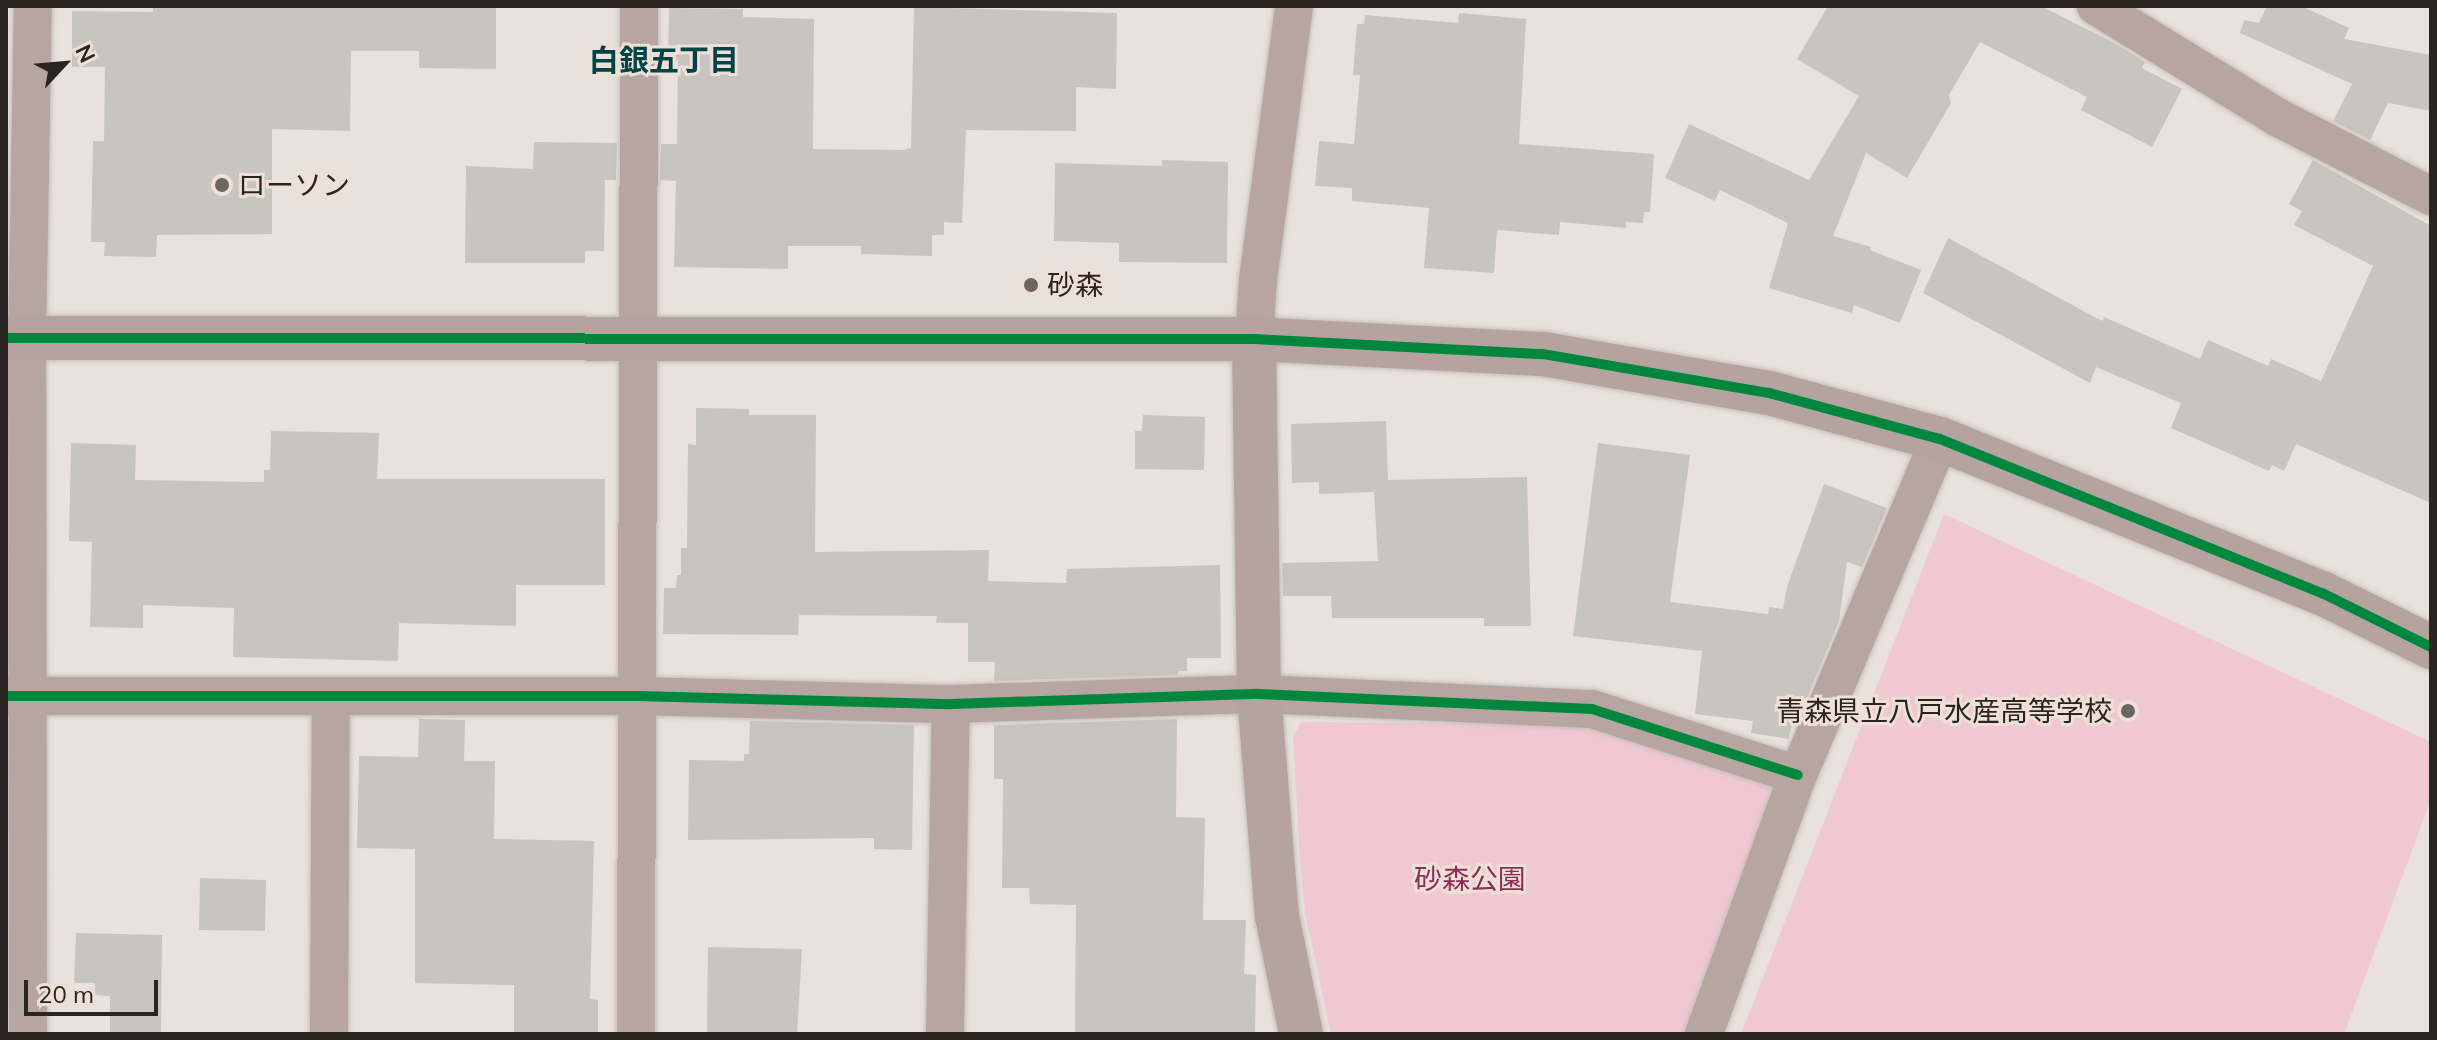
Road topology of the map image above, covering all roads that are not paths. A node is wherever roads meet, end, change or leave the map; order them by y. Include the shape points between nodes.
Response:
1 (33, 6) edge
2 (639, 6) edge
3 (1294, 6) edge
4 (2096, 6) edge
5 (2431, 196) edge
6 (16, 338) edge
7 (1254, 339) junction
8 (639, 341) junction
9 (1940, 439) junction
10 (2431, 647) edge
11 (1259, 694) junction
12 (16, 696) edge
13 (637, 696) junction
14 (331, 697) junction
15 (951, 704) junction
16 (1798, 775) junction
17 (6, 1034) edge
18 (28, 1034) edge
19 (329, 1034) edge
20 (636, 1034) edge
21 (945, 1034) edge
22 (1301, 1034) edge
23 (1704, 1034) edge

1 - 6 street
2 - 8 street
3 - 7 street
4 - 5 street via 2279,118
6 - 8 street
6 - 12 street
7 - 8 street
7 - 9 street via 1543,354 1769,393
7 - 11 street
8 - 13 street
9 - 10 street via 2322,593
9 - 16 street
11 - 15 street
11 - 16 street via 1592,709
11 - 22 street via 1277,916
12 - 14 street
12 - 18 street
13 - 14 street
13 - 15 street
13 - 20 street
14 - 19 street
15 - 21 street
16 - 23 street
17 - 18 street

